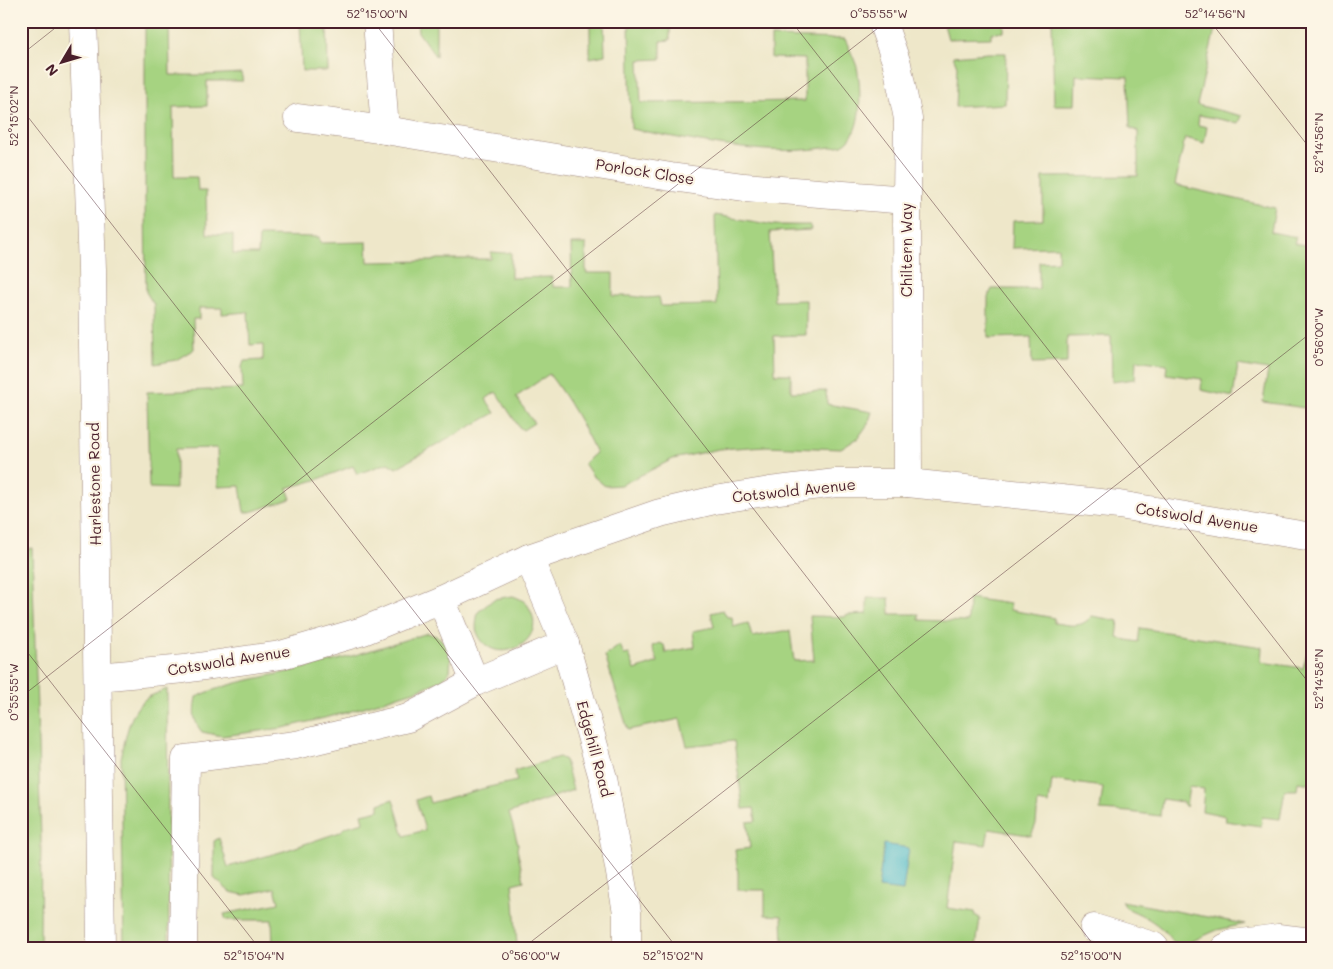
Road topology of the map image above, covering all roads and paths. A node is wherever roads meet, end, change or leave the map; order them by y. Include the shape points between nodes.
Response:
1 (83, 21) edge
2 (377, 21) edge
3 (882, 21) edge
4 (298, 118) dead end
5 (385, 130) junction
6 (907, 200) junction
7 (908, 483) junction
8 (1312, 537) edge
9 (529, 558) junction
10 (441, 598) junction
11 (565, 644) junction
12 (98, 677) junction
13 (475, 682) junction
14 (1094, 928) dead end
15 (1312, 942) edge
16 (101, 948) edge
17 (183, 948) edge
18 (627, 948) edge
19 (1155, 948) edge
20 (1224, 948) edge

1 - 12 street, Harlestone Road via 92,279
2 - 5 street
3 - 6 street, Chiltern Way via 897,64 908,119
4 - 5 street, Porlock Close
5 - 6 street, Porlock Close via 744,187
6 - 7 street, Chiltern Way
7 - 8 street, Cotswold Avenue via 1119,505
7 - 9 street, Cotswold Avenue via 836,484 715,500 660,513
9 - 10 street, Cotswold Avenue
9 - 11 street, Edgehill Road
10 - 12 street, Cotswold Avenue via 363,630 281,655
10 - 13 street
11 - 13 street
11 - 18 street, Edgehill Road via 603,778 627,912
12 - 16 street, Harlestone Road
13 - 17 street via 408,718 296,745 186,759
14 - 19 street
15 - 20 street via 1278,938

